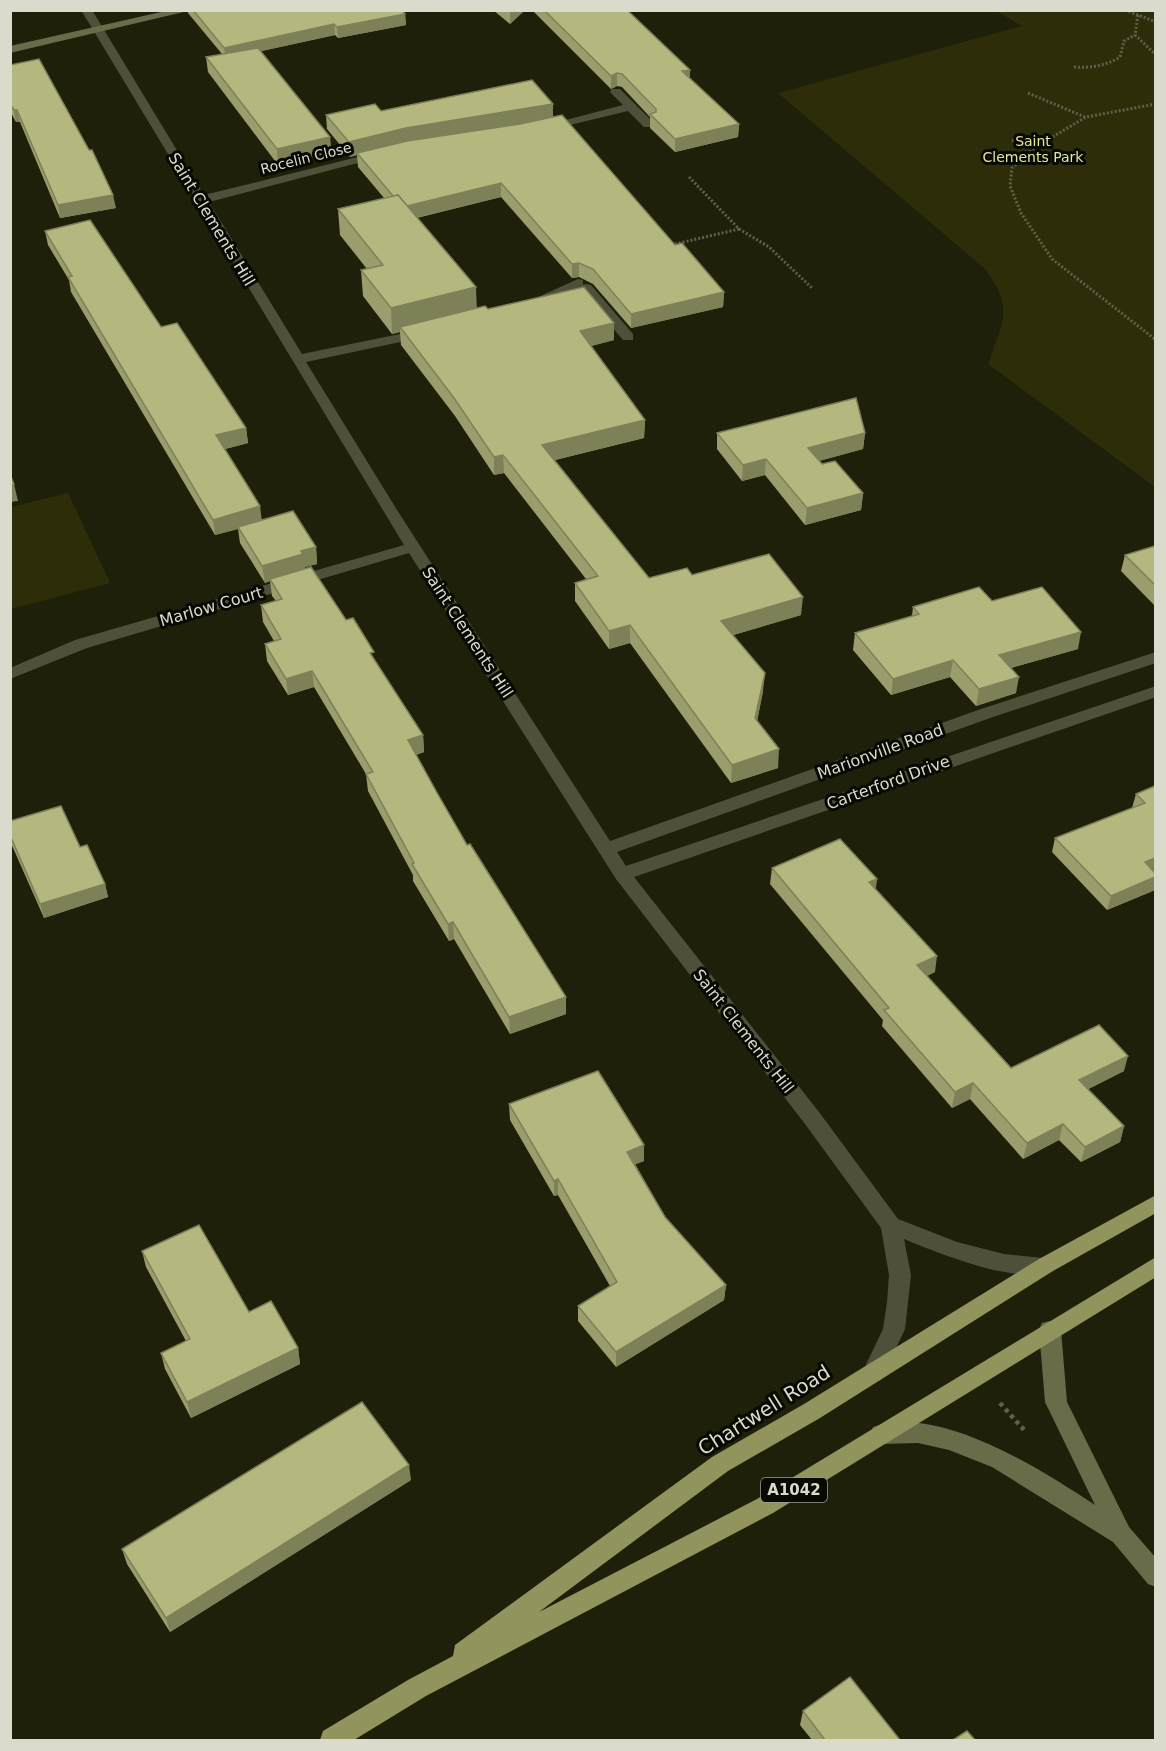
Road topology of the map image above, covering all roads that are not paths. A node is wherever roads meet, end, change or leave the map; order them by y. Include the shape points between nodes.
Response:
1 (86, 10) edge
2 (187, 10) edge
3 (99, 29) junction
4 (10, 50) edge
5 (616, 92) edge
6 (631, 107) junction
7 (648, 124) edge
8 (531, 130) edge
9 (397, 152) edge
10 (200, 200) junction
11 (522, 308) edge
12 (437, 330) edge
13 (628, 337) dead end
14 (300, 359) junction
15 (414, 547) junction
16 (1155, 657) edge
17 (10, 674) edge
18 (1155, 691) edge
19 (606, 849) junction
20 (622, 874) junction
21 (1155, 1203) edge
22 (891, 1226) junction
23 (1046, 1265) junction
24 (1155, 1266) edge
25 (1050, 1330) junction
26 (873, 1373) junction
27 (881, 1434) junction
28 (1121, 1535) junction
29 (1155, 1575) edge
30 (417, 1688) junction
31 (333, 1740) edge

1 - 3 street, Saint Clements Hill
2 - 3 street
3 - 4 street
3 - 10 street, Saint Clements Hill
5 - 6 street
6 - 7 street
6 - 8 street
9 - 10 street, Rocelin Close
10 - 14 street, Saint Clements Hill
11 - 13 street via 582,285
12 - 14 street
14 - 15 street, Saint Clements Hill
15 - 17 street, Marlow Court via 81,644
15 - 19 street, Saint Clements Hill
16 - 19 street, Marionville Road
18 - 20 street, Carterford Drive
19 - 20 street, Saint Clements Hill
20 - 22 street, Saint Clements Hill
21 - 23 highway, Chartwell Road / A1042
22 - 23 street via 954,1250 1004,1263
22 - 26 street, Saint Clements Hill via 900,1275 898,1302 894,1329
23 - 26 highway, Chartwell Road / A1042
24 - 25 highway, Chartwell Road / A1042
25 - 27 highway, Chartwell Road / A1042
25 - 28 street via 1056,1402
26 - 30 highway, Chartwell Road / A1042 via 720,1464
27 - 28 street via 922,1434 970,1447 1041,1484
27 - 30 highway, Chartwell Road / A1042 via 765,1506
28 - 29 street
30 - 31 highway, Chartwell Road / A1042

